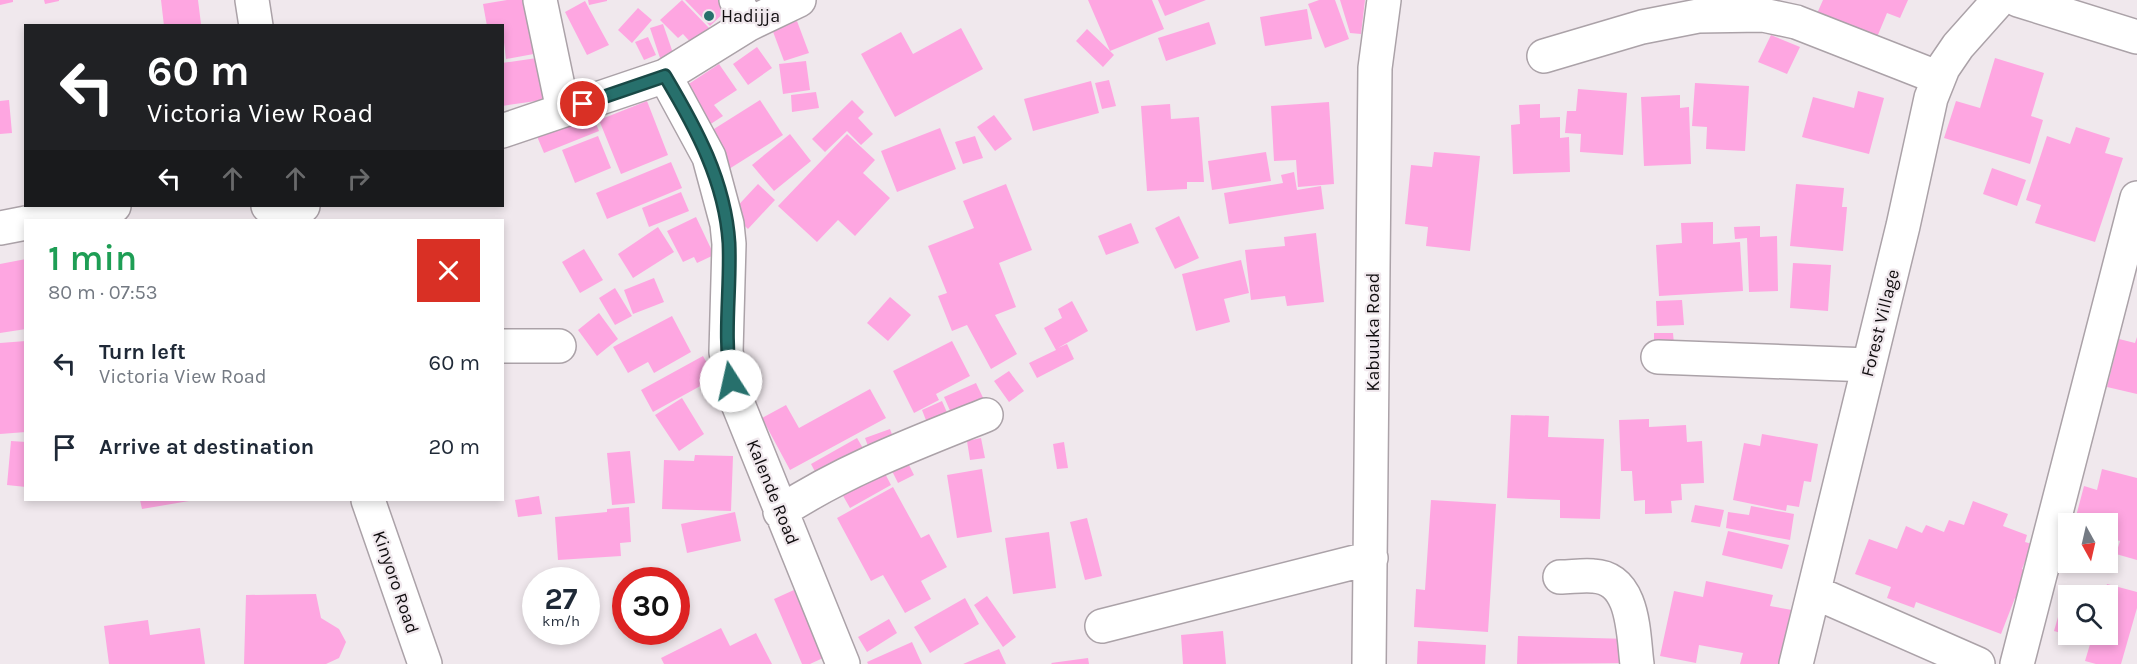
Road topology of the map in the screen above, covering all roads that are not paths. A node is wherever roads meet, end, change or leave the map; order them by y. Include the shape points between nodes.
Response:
1 (252, 0) edge
2 (540, 0) edge
3 (799, 0) edge
4 (1384, 0) edge
5 (1999, 0) edge
6 (2018, 0) edge
7 (743, 12) edge
8 (256, 24) edge
9 (2137, 37) edge
10 (1544, 56) dead end
11 (665, 76) junction
12 (1939, 78) junction
13 (563, 110) junction
14 (504, 130) edge
15 (2137, 198) edge
16 (109, 207) edge
17 (44, 219) edge
18 (24, 223) edge
19 (0, 228) edge
20 (504, 346) edge
21 (559, 346) dead end
22 (1658, 357) dead end
23 (1869, 365) junction
24 (987, 415) dead end
25 (368, 501) edge
26 (780, 513) junction
27 (1371, 558) junction
28 (1560, 577) dead end
29 (1814, 592) junction
30 (1102, 626) dead end
31 (425, 664) edge
32 (843, 664) edge
33 (1369, 664) edge
34 (1637, 664) edge
35 (1796, 664) edge
36 (1978, 664) edge
37 (2017, 664) edge

1 - 8 street
2 - 13 street
3 - 7 street
4 - 27 street, Kabuuka Road via 1375,68
5 - 12 street, Forest Village via 1958,46
6 - 9 street
7 - 11 street
10 - 12 street via 1642,27 1698,16 1763,15 1796,22
11 - 13 street
11 - 26 street, Kalende Road via 709,157 727,224 726,352 731,381
12 - 23 street, Forest Village via 1931,98
13 - 14 street
15 - 37 street
16 - 17 street
18 - 19 street
20 - 21 street
22 - 23 street
23 - 29 street, Forest Village
24 - 26 street via 887,454
25 - 31 street, Kinyoro Road
26 - 32 street, Kalende Road
27 - 30 street
27 - 33 street, Kabuuka Road
28 - 34 street via 1595,575 1612,581 1628,600
29 - 35 street, Forest Village
29 - 36 street

